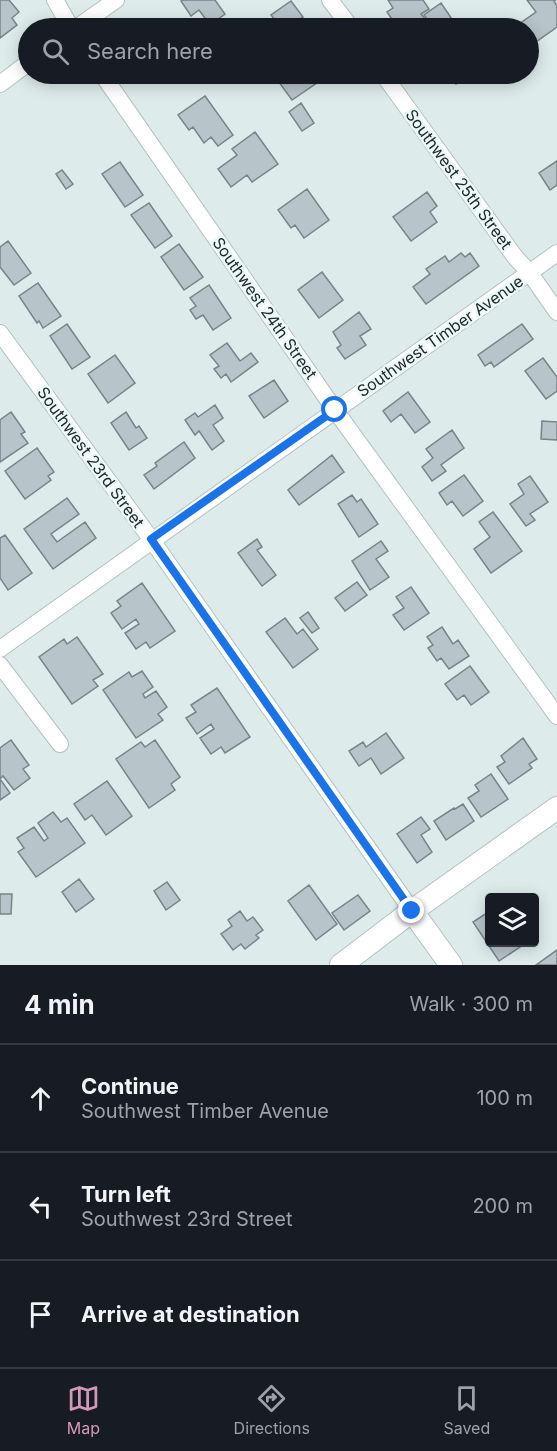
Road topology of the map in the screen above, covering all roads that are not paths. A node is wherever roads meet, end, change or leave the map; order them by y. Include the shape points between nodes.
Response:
1 (55, 0) edge
2 (116, 0) edge
3 (330, 0) edge
4 (65, 18) edge
5 (90, 18) edge
6 (344, 18) edge
7 (18, 70) edge
8 (0, 84) edge
9 (109, 84) edge
10 (390, 84) edge
11 (557, 253) edge
12 (529, 273) junction
13 (557, 312) edge
14 (0, 333) edge
15 (335, 410) junction
16 (151, 539) junction
17 (0, 649) edge
18 (0, 665) edge
19 (557, 716) edge
20 (60, 744) dead end
21 (557, 808) edge
22 (412, 911) junction
23 (341, 965) edge
24 (451, 965) edge

1 - 4 street
2 - 5 street
3 - 6 street
7 - 8 street
9 - 15 street, Southwest 24th Street
10 - 12 street, Southwest 25th Street
11 - 12 street, Southwest Timber Avenue
12 - 13 street, Southwest 25th Street
12 - 15 street, Southwest Timber Avenue
14 - 16 street, Southwest 23rd Street
15 - 16 street, Southwest Timber Avenue
15 - 19 street, Southwest 24th Street
16 - 17 street, Southwest Timber Avenue
16 - 22 street, Southwest 23rd Street
18 - 20 street
21 - 22 main road
22 - 23 main road
22 - 24 main road, Southwest 23rd Street

